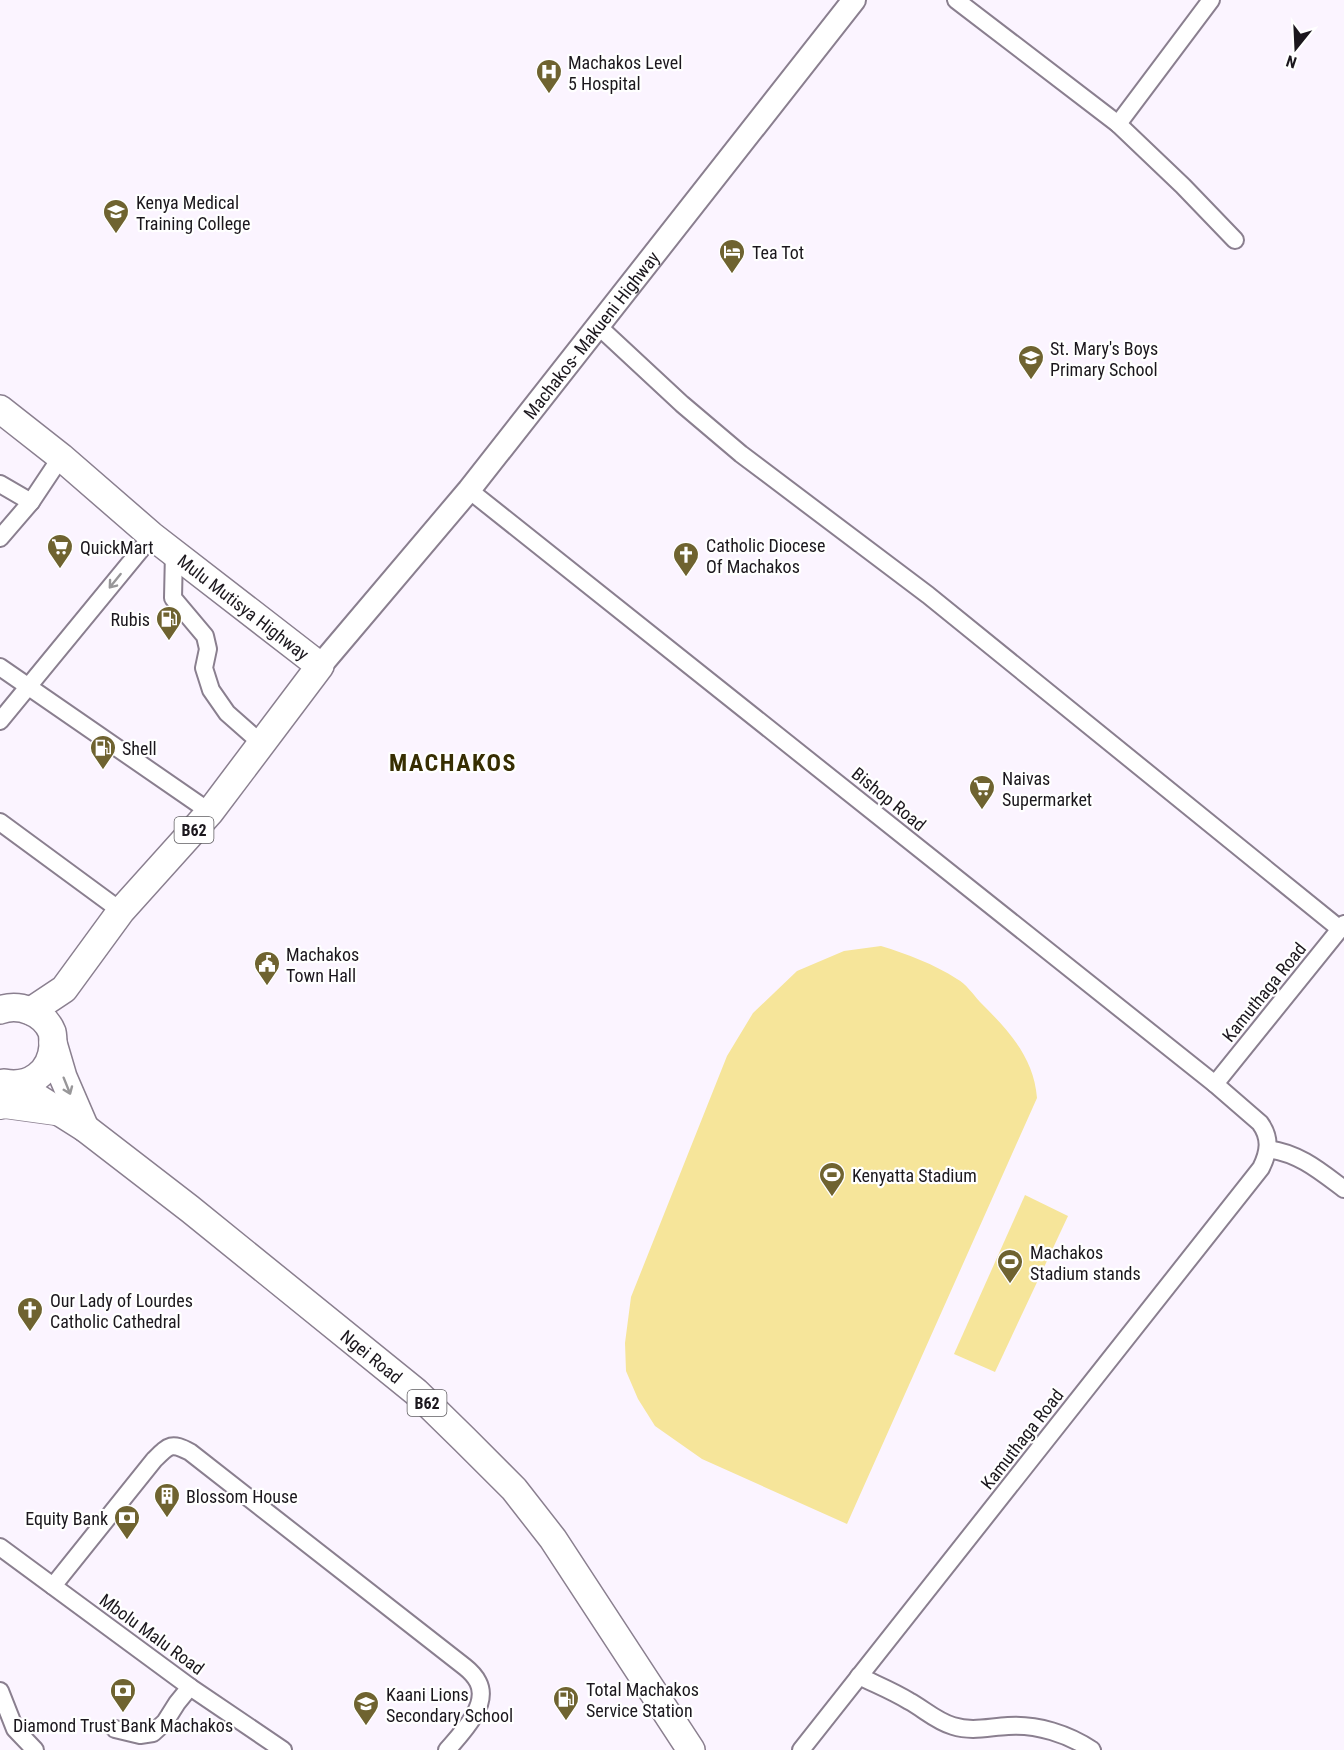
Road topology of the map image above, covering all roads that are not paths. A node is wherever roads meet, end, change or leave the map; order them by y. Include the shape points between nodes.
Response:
1 (854, 0) edge
2 (956, 0) edge
3 (1211, 0) edge
4 (1118, 124) junction
5 (1235, 240) dead end
6 (597, 325) junction
7 (0, 409) edge
8 (61, 457) junction
9 (0, 484) edge
10 (469, 490) junction
11 (31, 502) junction
12 (152, 536) junction
13 (0, 538) edge
14 (174, 552) junction
15 (320, 666) junction
16 (0, 667) edge
17 (30, 686) junction
18 (0, 721) edge
19 (261, 743) junction
20 (210, 812) junction
21 (0, 822) edge
22 (121, 911) junction
23 (1342, 927) edge
24 (64, 989) junction
25 (0, 1010) edge
26 (31, 1011) junction
27 (53, 1038) junction
28 (9, 1083) edge
29 (1215, 1084) junction
30 (0, 1106) edge
31 (63, 1113) junction
32 (85, 1128) junction
33 (1268, 1149) junction
34 (1344, 1189) edge
35 (0, 1547) edge
36 (53, 1586) junction
37 (859, 1676) junction
38 (190, 1687) junction
39 (0, 1691) edge
40 (115, 1729) dead end
41 (35, 1750) edge
42 (283, 1750) edge
43 (447, 1750) edge
44 (691, 1750) edge
45 (801, 1750) edge
46 (1092, 1750) edge

1 - 6 main road, Machakos- Makueni Highway
2 - 4 street
3 - 4 street
4 - 5 street
6 - 10 main road, Machakos- Makueni Highway
6 - 23 street via 741,454 928,595
7 - 8 highway, Mulu Mutisya Highway
8 - 11 street
8 - 12 highway, Mulu Mutisya Highway
9 - 11 street
10 - 15 main road, Machakos- Makueni Highway
10 - 29 street, Bishop Road
11 - 13 street
12 - 14 highway, Mulu Mutisya Highway
12 -> 17 street
14 - 15 highway, Mulu Mutisya Highway
14 - 19 street via 173,598 205,636 208,649 204,669 211,690 227,713
15 - 19 highway, B62
16 - 17 street
17 - 18 street
17 - 20 street
19 - 20 highway, B62
20 - 22 highway, B62
21 - 22 street
22 - 24 highway, B62
23 - 29 street, Kamuthaga Road
24 - 26 highway, B62
24 - 27 highway, B62
25 - 26 highway
26 - 27 highway, B62 via 43,1020
27 - 28 highway, B62 via 52,1056 39,1077
27 -> 32 highway, B62 via 63,1077
28 - 31 highway, B62
29 - 33 street, Bishop Road via 1260,1123
30 - 31 main road
31 - 32 highway, B62
32 - 44 highway, Ngei Road / B62 via 416,1392 514,1489 553,1539
33 - 34 street via 1309,1163
33 - 37 street, Kamuthaga Road via 1261,1168
35 - 36 street, Mbolu Malu Road
36 - 38 street, Mbolu Malu Road
36 - 43 street via 154,1460 167,1447 178,1446 478,1680 481,1690 475,1713
37 - 45 street, Kamuthaga Road
37 - 46 street via 909,1700 950,1726 976,1730 1023,1726 1056,1732
38 - 40 street via 153,1733 140,1735
38 - 42 street, Mbolu Malu Road
39 - 41 street via 15,1729

